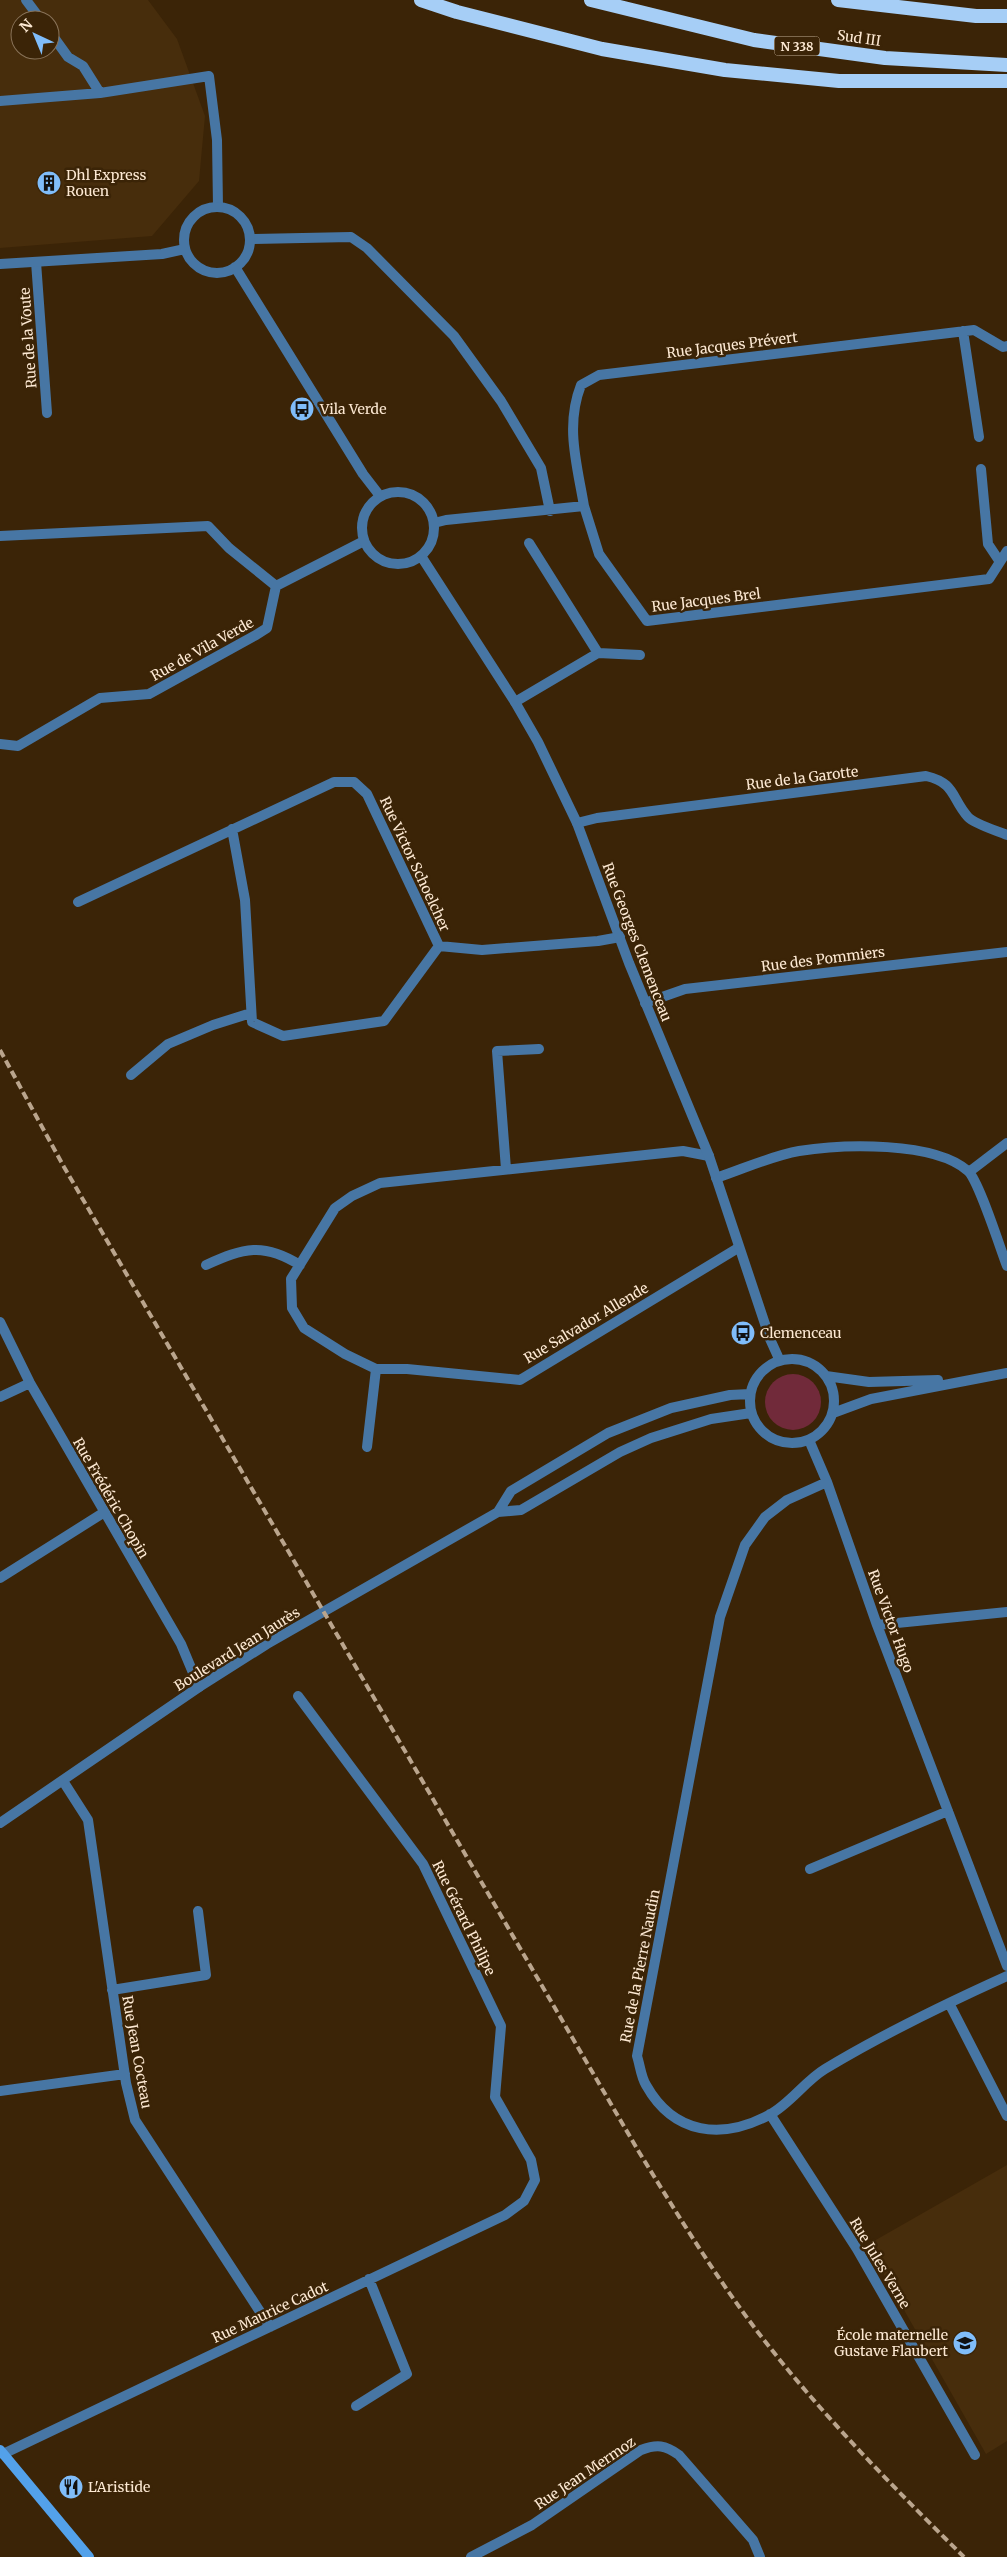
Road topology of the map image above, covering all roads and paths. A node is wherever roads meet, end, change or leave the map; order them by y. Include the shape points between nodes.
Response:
1 (421, 0) edge
2 (591, 0) edge
3 (838, 0) edge
4 (1007, 16) edge
5 (60, 46) edge
6 (1007, 65) edge
7 (1007, 81) edge
8 (100, 94) junction
9 (0, 101) edge
10 (218, 207) junction
11 (250, 239) junction
12 (185, 249) junction
13 (36, 262) junction
14 (0, 264) edge
15 (235, 267) junction
16 (963, 331) junction
17 (1007, 346) edge
18 (47, 413) dead end
19 (979, 437) dead end
20 (981, 468) dead end
21 (380, 496) junction
22 (584, 506) junction
23 (550, 511) junction
24 (434, 523) junction
25 (0, 536) edge
26 (364, 541) junction
27 (529, 543) dead end
28 (1007, 551) edge
29 (421, 556) junction
30 (1000, 562) junction
31 (276, 586) junction
32 (598, 653) junction
33 (640, 655) dead end
34 (515, 702) junction
35 (0, 744) edge
36 (577, 823) junction
37 (232, 829) junction
38 (1007, 835) edge
39 (78, 902) dead end
40 (620, 937) junction
41 (439, 946) junction
42 (1007, 952) edge
43 (645, 1003) junction
44 (251, 1013) junction
45 (539, 1049) dead end
46 (131, 1075) dead end
47 (1007, 1143) edge
48 (709, 1156) junction
49 (506, 1169) junction
50 (969, 1172) junction
51 (716, 1178) junction
52 (738, 1248) junction
53 (206, 1265) dead end
54 (300, 1265) junction
55 (1007, 1266) edge
56 (0, 1322) edge
57 (780, 1361) junction
58 (376, 1369) junction
59 (1007, 1373) edge
60 (826, 1376) junction
61 (964, 1380) junction
62 (30, 1383) junction
63 (750, 1394) junction
64 (0, 1397) edge
65 (751, 1413) junction
66 (833, 1413) junction
67 (809, 1440) junction
68 (367, 1447) dead end
69 (827, 1482) junction
70 (498, 1512) junction
71 (103, 1513) junction
72 (0, 1578) edge
73 (1007, 1612) edge
74 (876, 1625) junction
75 (199, 1687) junction
76 (298, 1696) dead end
77 (63, 1781) junction
78 (948, 1811) junction
79 (0, 1823) edge
80 (810, 1869) dead end
81 (198, 1911) dead end
82 (1007, 1966) edge
83 (1007, 1976) edge
84 (112, 1990) junction
85 (949, 2003) junction
86 (125, 2074) junction
87 (0, 2092) edge
88 (770, 2114) junction
89 (1007, 2116) edge
90 (536, 2180) joint
91 (369, 2279) junction
92 (270, 2326) junction
93 (356, 2406) dead end
94 (1, 2452) edge
95 (975, 2455) dead end
96 (89, 2557) edge
97 (471, 2557) edge
98 (760, 2557) edge

1 - 7 highway via 602,49 725,70 839,81
2 - 6 highway, Sud III / N 338 via 754,40 886,58
3 - 4 highway via 976,16
5 - 8 street via 68,57 83,66
8 - 9 street
8 - 10 street via 209,76 217,140
10 - 11 street via 238,214 245,222
10 - 12 street via 207,208 190,220
11 - 15 street via 248,252
11 - 23 street via 351,237 367,248 454,336 501,401 541,468
12 - 13 street via 162,254
12 - 15 street via 190,259 207,271 226,272
13 - 14 street
13 - 18 street, Rue de la Voute
15 - 21 street via 363,474
16 - 17 street, Rue Jacques Prévert via 974,330 1003,347
16 - 19 street
16 - 22 street, Rue Jacques Prévert via 599,375 581,384 575,400 571,432
20 - 30 street via 988,544
21 - 24 street via 397,492 411,494 431,512
21 - 26 street via 365,513 362,526
22 - 23 street
22 - 30 street, Rue Jacques Brel via 599,554 647,621 988,579
23 - 24 street
24 - 29 street via 431,542
25 - 31 street via 208,526 229,548
26 - 29 street via 370,552 395,564 409,563
26 - 31 street
27 - 32 street
28 - 30 street, Rue Jacques Brel
29 - 34 street, Rue Georges Clemenceau
31 - 35 street, Rue de Vila Verde via 267,628 256,635 149,694 100,698 18,746
32 - 33 street
32 - 34 street
34 - 36 street, Rue Georges Clemenceau
36 - 38 street, Rue de la Garotte via 926,776 940,779 953,790 969,819
36 - 40 street, Rue Georges Clemenceau
37 - 39 street, Rue Victor Schoelcher
37 - 41 street, Rue Victor Schoelcher via 334,782 354,782 367,794
37 - 44 street via 245,900
40 - 41 street, Rue Victor Schoelcher via 598,942 482,950
40 - 43 street, Rue Georges Clemenceau
41 - 44 street, Rue Victor Schoelcher via 384,1021 284,1036 252,1022
42 - 43 street, Rue des Pommiers via 685,989
43 - 48 street, Rue Georges Clemenceau
44 - 46 street via 168,1044
45 - 49 street via 497,1051
47 - 50 street
48 - 49 street, Rue Salvador Allende via 683,1151
48 - 51 street, Rue Georges Clemenceau
49 - 54 street, Rue Salvador Allende via 380,1183 352,1196 335,1208
50 - 51 street via 931,1152 859,1145 798,1151
50 - 55 street
51 - 52 street, Rue Georges Clemenceau
52 - 57 street, Rue Georges Clemenceau
52 - 58 street, Rue Salvador Allende via 520,1380
53 - 54 street via 239,1251 268,1250
54 - 58 street, Rue Salvador Allende via 291,1279 292,1308 304,1328
56 - 62 street, Rue Frédéric Chopin
57 - 60 street via 806,1361
57 - 63 street via 761,1373
58 - 68 street
59 - 61 street
60 - 61 street via 869,1382
60 - 66 street via 832,1388
61 - 66 street via 871,1399
62 - 64 street
62 - 71 street, Rue Frédéric Chopin
63 - 65 street
63 - 70 street, Boulevard Jean Jaurès via 730,1395 671,1408 608,1433 511,1492
65 - 67 street via 760,1429 774,1440 792,1443
65 - 70 street, Boulevard Jean Jaurès via 711,1419 651,1438 620,1452 521,1510
66 - 67 street via 824,1429
67 - 69 street, Rue Victor Hugo
69 - 74 street, Rue Victor Hugo
69 - 88 street, Rue de la Pierre Naudin via 787,1500 765,1517 745,1545 720,1618 638,2056 646,2084 665,2109 684,2125 713,2130 744,2124
70 - 75 street, Boulevard Jean Jaurès via 267,1644
71 - 72 street
71 - 75 street, Rue Frédéric Chopin via 180,1644
73 - 74 street
74 - 78 street, Rue Victor Hugo
75 - 77 street, Boulevard Jean Jaurès
76 - 90 street, Rue Gérard Philipe via 423,1864 501,2026 495,2097 531,2160
77 - 79 street, Boulevard Jean Jaurès
77 - 84 street, Rue Jean Cocteau via 88,1820
78 - 80 street
78 - 82 street, Rue Victor Hugo
81 - 84 street via 206,1975
83 - 85 street, Rue de la Pierre Naudin
84 - 86 street, Rue Jean Cocteau
85 - 88 street, Rue de la Pierre Naudin via 823,2070
85 - 89 street
86 - 87 street
86 - 92 street, Rue Jean Cocteau via 135,2120
88 - 95 street, Rue Jules Verne via 857,2249
90 - 91 street, Rue Maurice Cadot via 524,2202 505,2215
91 - 92 street, Rue Maurice Cadot
91 - 93 street via 407,2374
92 - 94 street, Rue Maurice Cadot
94 - 96 main road
97 - 98 street, Rue Jean Mermoz via 532,2525 641,2450 656,2445 667,2446 678,2455 753,2540

